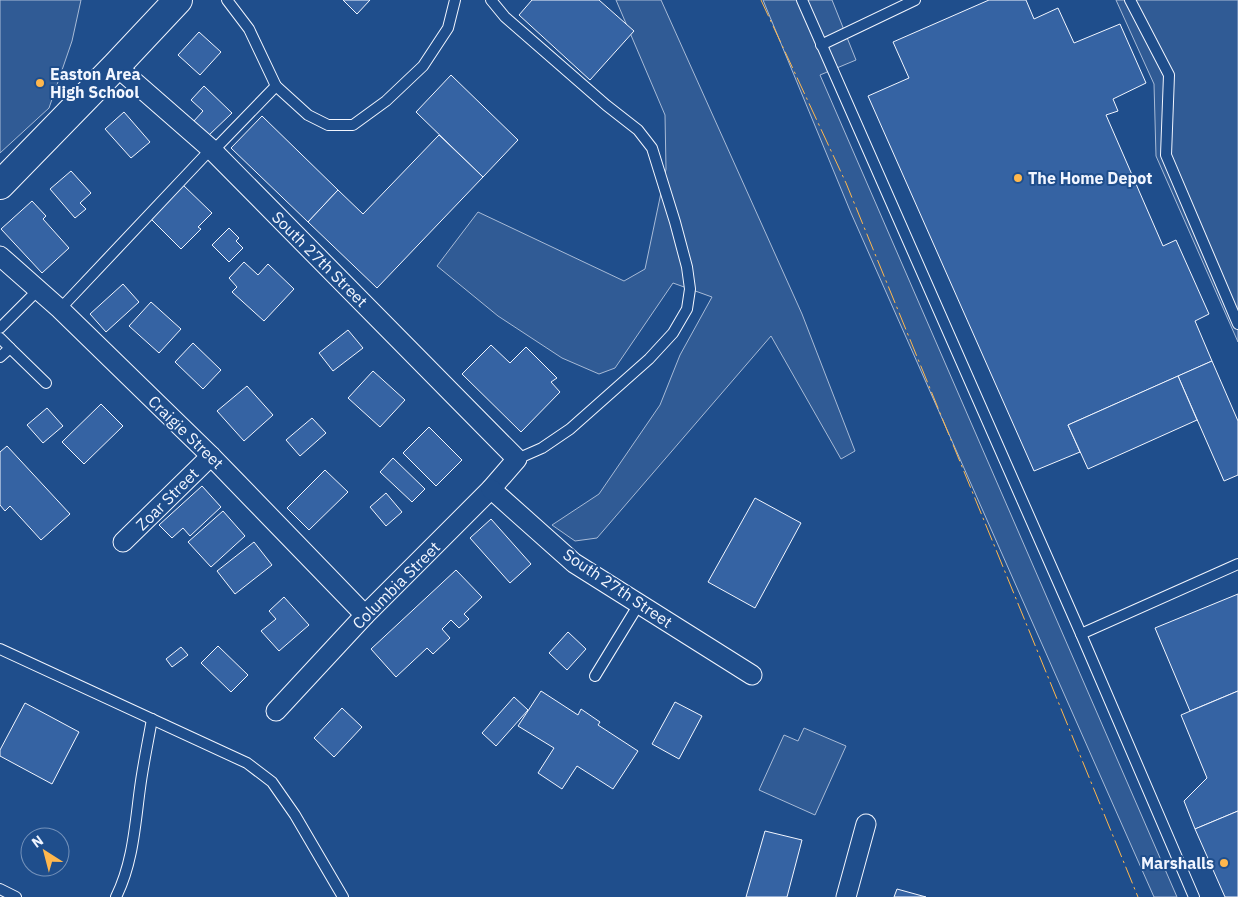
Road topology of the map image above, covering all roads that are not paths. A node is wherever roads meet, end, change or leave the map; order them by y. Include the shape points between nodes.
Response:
1 (178, 0) edge
2 (227, 0) edge
3 (455, 0) edge
4 (491, 0) edge
5 (802, 0) edge
6 (915, 0) edge
7 (1130, 0) edge
8 (822, 45) junction
9 (116, 66) junction
10 (276, 86) junction
11 (212, 150) junction
12 (0, 184) edge
13 (0, 256) edge
14 (38, 290) junction
15 (60, 309) junction
16 (1238, 324) edge
17 (0, 328) edge
18 (0, 338) edge
19 (10, 348) junction
20 (0, 357) edge
21 (46, 383) dead end
22 (211, 456) junction
23 (517, 459) junction
24 (492, 490) junction
25 (123, 542) dead end
26 (1238, 564) edge
27 (639, 604) junction
28 (365, 616) junction
29 (1081, 634) junction
30 (0, 649) edge
31 (752, 675) dead end
32 (595, 676) dead end
33 (276, 711) dead end
34 (152, 719) junction
35 (866, 824) dead end
36 (0, 889) edge
37 (16, 897) edge
38 (116, 897) edge
39 (343, 897) edge
40 (846, 897) edge
41 (1194, 897) edge

1 - 9 main road
2 - 10 lane via 249,29
3 - 10 lane via 448,28 423,66 386,101 354,124 328,125 308,115
4 - 23 lane via 505,17 638,130 652,148 680,240 690,289 687,309 674,333 649,359 570,429 542,448
5 - 8 lane
6 - 8 lane
7 - 16 lane via 1169,75 1166,155
8 - 29 lane
9 - 11 street, South 27th Street
9 - 12 main road
10 - 11 lane
11 - 15 lane
11 - 23 street, South 27th Street
13 - 14 street, Craigie Street
14 - 15 street, Craigie Street
14 - 17 lane
15 - 22 street, Craigie Street
18 - 19 lane
19 - 20 lane
19 - 21 lane
22 - 25 street, Zoar Street
22 - 28 street, Craigie Street
23 - 24 street, Columbia Street
24 - 27 street, South 27th Street via 574,563
24 - 28 street, Columbia Street
26 - 29 lane
27 - 31 street, South 27th Street
27 - 32 lane
28 - 33 street, Columbia Street
29 - 41 lane
30 - 34 lane
34 - 38 lane via 133,844
34 - 39 lane via 247,763 272,782
35 - 40 street
36 - 37 lane

